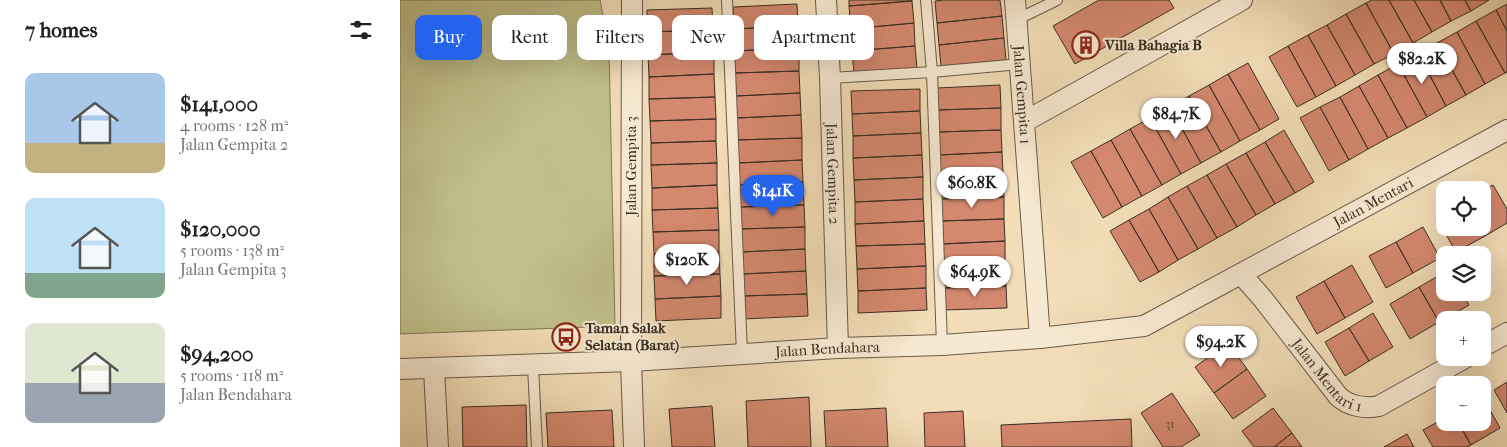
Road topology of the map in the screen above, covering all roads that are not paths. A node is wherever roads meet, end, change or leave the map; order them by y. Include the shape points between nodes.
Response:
1 (632, 0) edge
2 (727, 0) edge
3 (826, 0) edge
4 (926, 0) edge
5 (1015, 0) edge
6 (1056, 0) edge
7 (1228, 3) edge
8 (1016, 20) junction
9 (1020, 64) junction
10 (932, 72) junction
11 (830, 78) junction
12 (1024, 122) junction
13 (1507, 130) edge
14 (1240, 274) junction
15 (1507, 333) edge
16 (1040, 338) junction
17 (1491, 342) edge
18 (942, 345) junction
19 (838, 348) junction
20 (742, 354) junction
21 (630, 361) junction
22 (533, 366) junction
23 (1451, 366) edge
24 (400, 369) edge
25 (434, 369) junction
26 (438, 447) edge
27 (537, 447) edge
28 (634, 447) edge

1 - 21 street, Jalan Gempita 3
2 - 20 lane
3 - 11 street, Jalan Gempita 2
4 - 10 lane
5 - 8 street, Jalan Gempita 1
6 - 8 lane
7 - 12 street
8 - 9 street, Jalan Gempita 1
9 - 10 lane
9 - 12 street, Jalan Gempita 1
10 - 11 lane
10 - 18 lane
11 - 19 street, Jalan Gempita 2
12 - 16 street, Jalan Gempita 1
13 - 14 street, Jalan Mentari
14 - 16 street, Jalan Bendahara via 1144,326
14 - 23 street, Jalan Mentari 1 via 1347,403 1379,406
15 - 17 street
16 - 18 street, Jalan Bendahara
18 - 19 street, Jalan Bendahara
19 - 20 street, Jalan Bendahara
20 - 21 street, Jalan Bendahara
21 - 22 street, Jalan Bendahara
21 - 28 street, Jalan Gempita 3
22 - 25 street, Jalan Bendahara
22 - 27 lane
24 - 25 street, Jalan Bendahara
25 - 26 street

